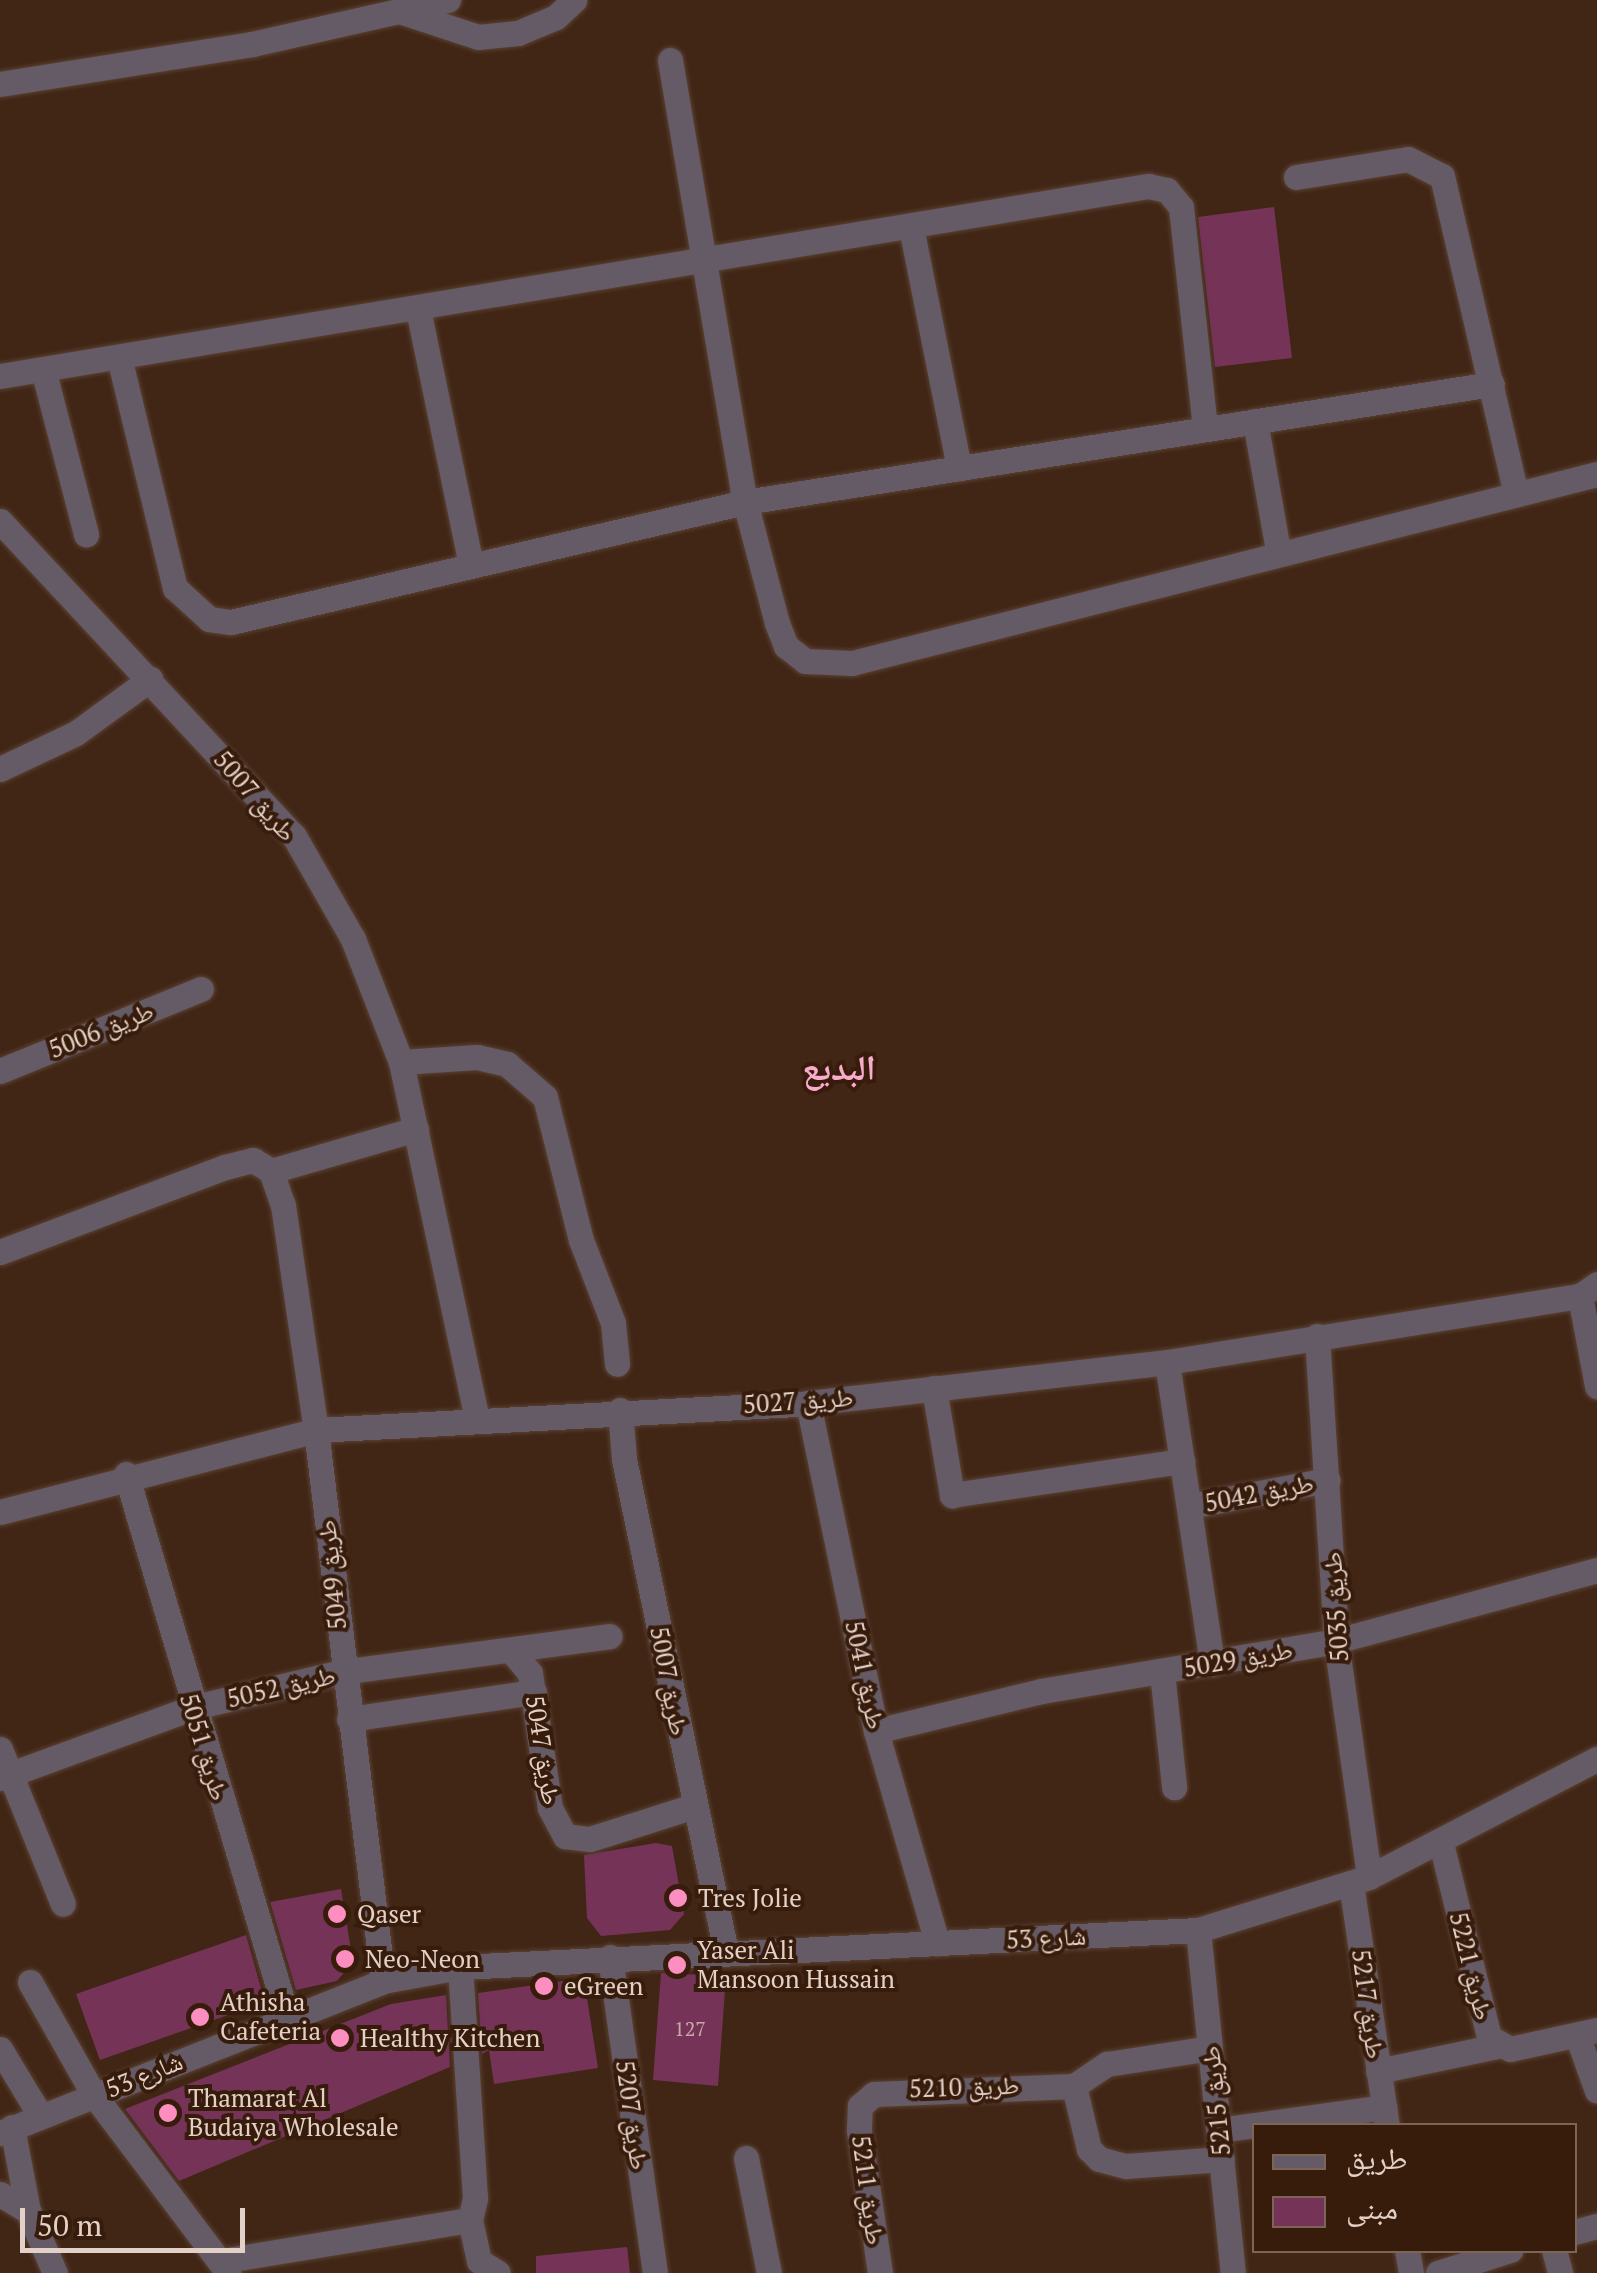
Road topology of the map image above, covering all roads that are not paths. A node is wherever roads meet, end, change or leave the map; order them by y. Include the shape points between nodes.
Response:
1 (448, 0) edge
2 (574, 0) edge
3 (402, 12) junction
4 (670, 60) dead end
5 (0, 84) edge
6 (1296, 176) dead end
7 (911, 226) junction
8 (701, 262) junction
9 (418, 310) junction
10 (119, 357) junction
11 (43, 369) junction
12 (0, 376) edge
13 (1492, 384) junction
14 (1255, 421) junction
15 (1206, 429) junction
16 (959, 468) junction
17 (1597, 474) edge
18 (1515, 490) junction
19 (745, 502) junction
20 (0, 521) edge
21 (86, 534) dead end
22 (1278, 550) junction
23 (470, 565) junction
24 (150, 679) junction
25 (0, 769) edge
26 (201, 989) dead end
27 (402, 1062) junction
28 (0, 1071) edge
29 (416, 1129) junction
30 (271, 1171) junction
31 (0, 1252) edge
32 (1588, 1290) edge
33 (1317, 1336) junction
34 (1168, 1362) junction
35 (617, 1364) dead end
36 (1597, 1386) edge
37 (934, 1388) junction
38 (808, 1403) junction
39 (620, 1410) junction
40 (477, 1418) junction
41 (316, 1430) junction
42 (1183, 1462) junction
43 (126, 1474) junction
44 (1328, 1480) junction
45 (1190, 1506) junction
46 (0, 1512) edge
47 (1597, 1570) edge
48 (610, 1636) dead end
49 (1336, 1641) junction
50 (514, 1654) junction
51 (1212, 1664) junction
52 (341, 1672) junction
53 (1162, 1672) junction
54 (534, 1692) junction
55 (191, 1708) junction
56 (349, 1720) junction
57 (876, 1730) junction
58 (0, 1749) edge
59 (1597, 1759) edge
60 (5, 1777) edge
61 (1174, 1787) dead end
62 (694, 1806) junction
63 (1441, 1843) junction
64 (1360, 1880) junction
65 (64, 1904) dead end
66 (1198, 1930) junction
67 (937, 1943) junction
68 (726, 1952) junction
69 (610, 1957) junction
70 (460, 1967) junction
71 (383, 1981) junction
72 (30, 1982) dead end
73 (288, 2017) junction
74 (1587, 2033) edge
75 (1498, 2046) junction
76 (1210, 2048) junction
77 (0, 2049) edge
78 (1378, 2070) junction
79 (1074, 2086) junction
80 (1597, 2092) edge
81 (94, 2094) junction
82 (860, 2106) joint
83 (40, 2116) junction
84 (1386, 2116) edge
85 (1302, 2123) edge
86 (1252, 2127) edge
87 (6, 2130) edge
88 (1219, 2130) junction
89 (746, 2158) dead end
90 (1222, 2159) junction
91 (0, 2194) edge
92 (28, 2211) junction
93 (470, 2220) junction
94 (1501, 2253) edge
95 (224, 2267) edge
96 (55, 2273) edge
97 (498, 2273) edge
98 (655, 2273) edge
99 (769, 2273) edge
100 (880, 2273) edge
101 (1233, 2273) edge
102 (1438, 2273) edge

1 - 3 street
2 - 3 street via 556,17 518,32 478,36
3 - 5 street via 252,44
4 - 8 street
6 - 13 street via 1408,159 1442,176
7 - 8 street
7 - 15 street via 1148,186 1167,190 1182,207
7 - 16 street
8 - 9 street
8 - 19 street
9 - 10 street
9 - 23 street
10 - 11 street
10 - 23 street via 175,588 208,619 254,620
11 - 12 street
11 - 21 street
13 - 14 street
13 - 18 street
14 - 15 street
14 - 22 street
15 - 16 street
16 - 19 street
17 - 18 street
18 - 22 street
19 - 22 street via 786,646 804,661 828,666
19 - 23 street
20 - 24 street, طريق 5007
24 - 25 street via 76,733
24 - 27 street, طريق 5007 via 294,836 353,940
26 - 28 street, طريق 5006
27 - 29 street, طريق 5007
27 - 35 street via 477,1057 507,1064 544,1097 581,1240 613,1323
29 - 30 street
29 - 40 street, طريق 5007
30 - 31 street via 253,1160 225,1167
30 - 41 street, طريق 5049 via 284,1206
32 - 33 street, طريق 5027
32 - 36 street
33 - 34 street, طريق 5027
33 - 44 street, طريق 5035
34 - 37 street, طريق 5027
34 - 42 street
37 - 38 street, طريق 5027
37 - 42 street via 952,1495
38 - 39 street, طريق 5027
38 - 57 street, طريق 5041
39 - 40 street, طريق 5027
39 - 62 street, طريق 5007 via 624,1459
40 - 41 street, طريق 5027
41 - 43 street, طريق 5027
41 - 52 street, طريق 5049
42 - 45 street
43 - 46 street, طريق 5027
43 - 55 street, طريق 5051
44 - 45 street, طريق 5042
44 - 49 street, طريق 5035
45 - 51 street
47 - 49 street, طريق 5029
48 - 50 street, طريق 5052
49 - 51 street, طريق 5029
49 - 64 street, طريق 5035
50 - 52 street, طريق 5052
50 - 54 street, طريق 5047 via 530,1673
51 - 53 street, طريق 5029
52 - 55 street, طريق 5052
52 - 56 street, طريق 5049
53 - 57 street, طريق 5029 via 1041,1691
53 - 61 street
54 - 56 street
54 - 62 street, طريق 5047 via 550,1808 565,1836 590,1838
55 - 60 street, طريق 5052
55 - 73 street, طريق 5051
56 - 71 street, طريق 5049
57 - 67 street, طريق 5041
58 - 60 street
59 - 63 street, شارع 53
60 - 65 street
62 - 68 street, طريق 5007
63 - 64 street, شارع 53
63 - 75 street, طريق 5221 via 1485,2024
64 - 66 street, شارع 53
64 - 78 street, طريق 5217
66 - 67 street, شارع 53
66 - 76 street, طريق 5215
67 - 68 street, شارع 53
68 - 69 street, شارع 53
69 - 70 street, شارع 53
69 - 98 street, طريق 5207
70 - 71 street, شارع 53
70 - 93 street via 475,2198
71 - 73 street, شارع 53
72 - 81 street
73 - 81 street, شارع 53
74 - 75 street, طريق 5221
74 - 80 street
75 - 78 street
76 - 79 street via 1108,2064
76 - 88 street, طريق 5215
77 - 83 street
78 - 84 street, طريق 5217
79 - 82 street, طريق 5210 via 905,2088 874,2094
79 - 90 street via 1089,2149 1099,2159 1126,2166
81 - 83 street, شارع 53
81 - 95 street
82 - 100 street, طريق 5211
83 - 87 street, شارع 53
84 - 85 street
86 - 88 street
87 - 92 street
88 - 90 street, طريق 5215
89 - 99 street
90 - 101 street, طريق 5215
91 - 92 street
92 - 96 street
93 - 95 street
93 - 97 street via 479,2261
94 - 102 street

